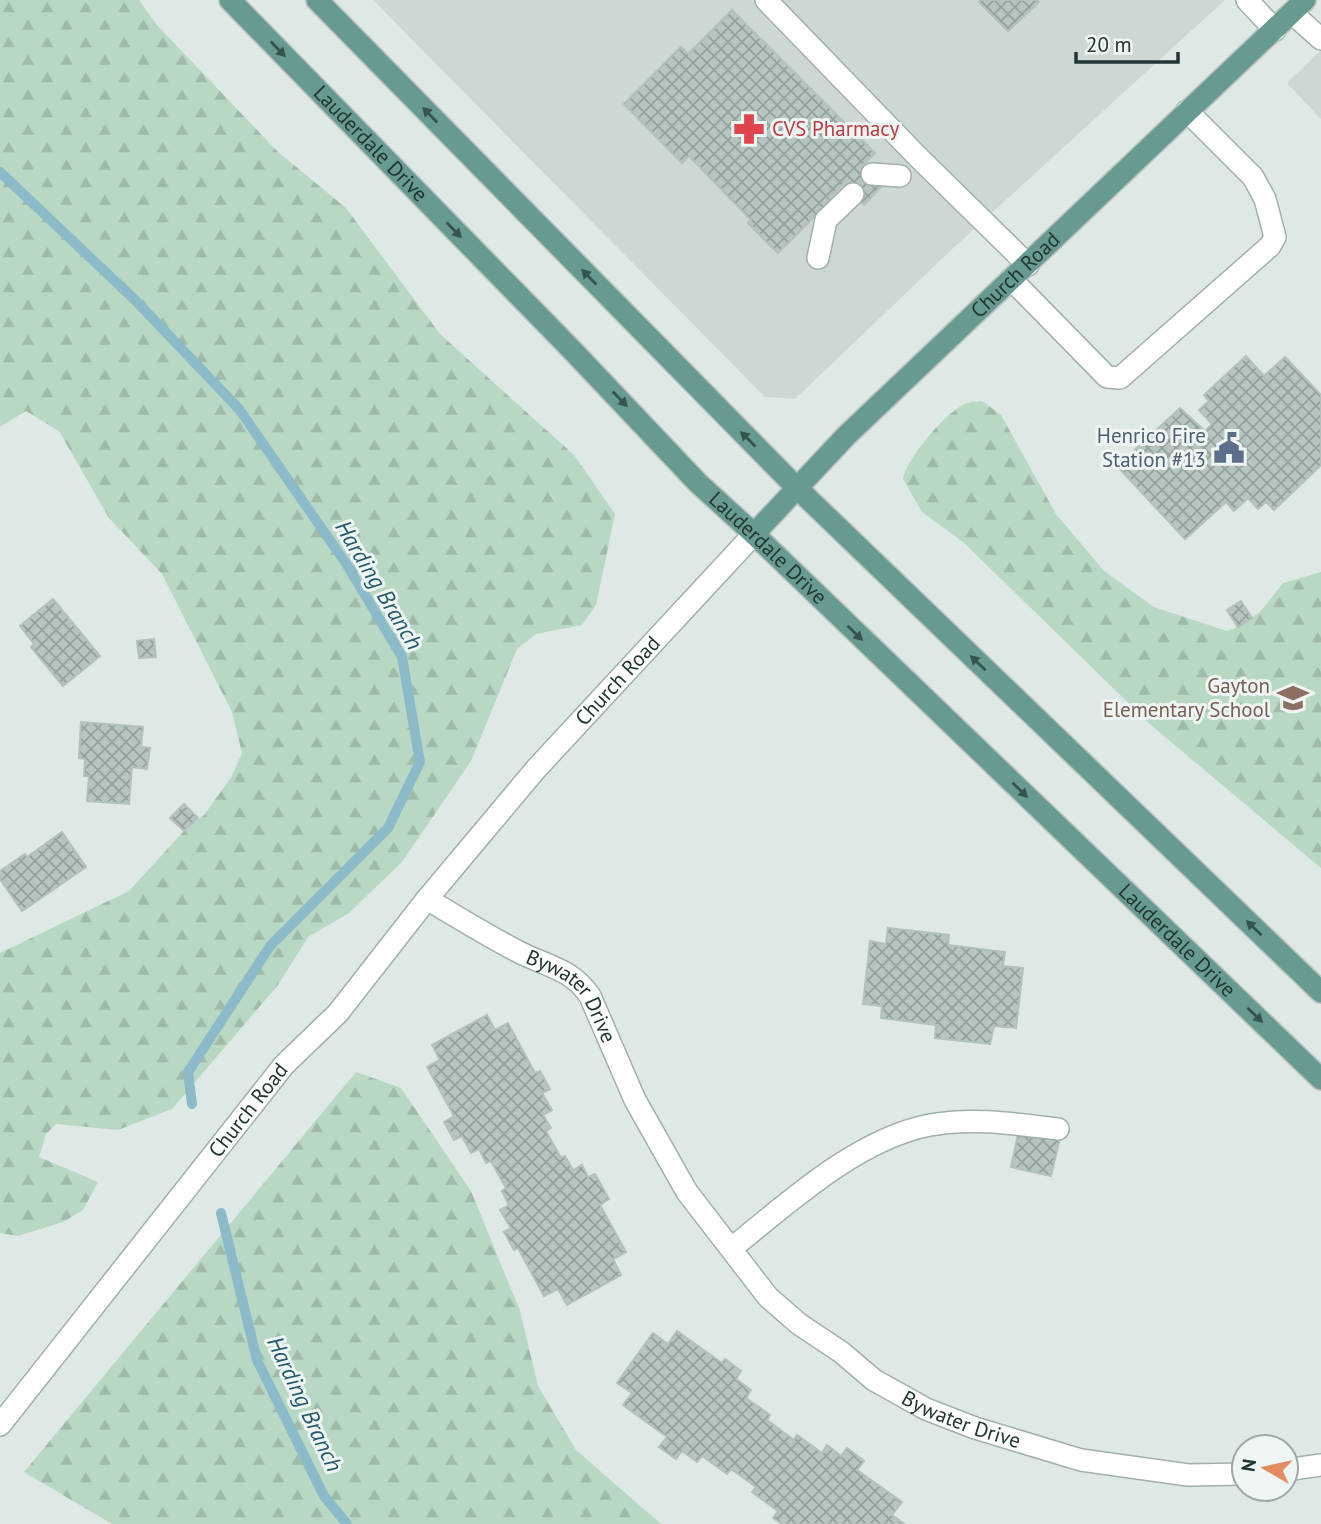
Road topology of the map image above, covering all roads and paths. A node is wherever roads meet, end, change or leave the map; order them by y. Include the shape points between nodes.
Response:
1 (230, 0) edge
2 (317, 0) edge
3 (766, 0) edge
4 (1247, 0) edge
5 (1299, 6) edge
6 (1275, 30) junction
7 (1321, 39) edge
8 (1188, 111) junction
9 (872, 174) dead end
10 (900, 176) dead end
11 (853, 194) dead end
12 (818, 258) dead end
13 (1028, 265) junction
14 (1011, 279) junction
15 (797, 488) junction
16 (754, 534) junction
17 (427, 899) junction
18 (1321, 992) edge
19 (1321, 1079) edge
20 (1058, 1129) dead end
21 (732, 1248) junction
22 (0, 1425) edge
23 (1321, 1465) edge
24 (1300, 1468) edge
25 (1230, 1474) edge

1 -> 16 main road, Lauderdale Drive via 698,483
15 -> 2 main road
3 - 13 street
4 - 6 street
5 - 6 main road, Church Road
5 - 7 street
6 - 8 main road, Church Road
8 - 13 main road, Church Road
8 - 14 street via 1253,177 1265,199 1275,237 1270,246 1114,379
9 - 10 street
11 - 12 street via 826,220
13 - 14 main road, Church Road
14 - 15 main road, Church Road
15 - 16 main road, Church Road
18 -> 15 main road
16 - 17 street, Church Road via 545,760
16 -> 19 main road, Lauderdale Drive
17 - 21 street, Bywater Drive via 580,982 641,1112 687,1192
17 - 22 street, Church Road via 338,1013 284,1065
20 - 21 street via 992,1121 931,1125 898,1135 819,1178
21 - 25 street, Bywater Drive via 768,1297 799,1324 874,1380 926,1409 1081,1460 1188,1475
23 - 24 street

